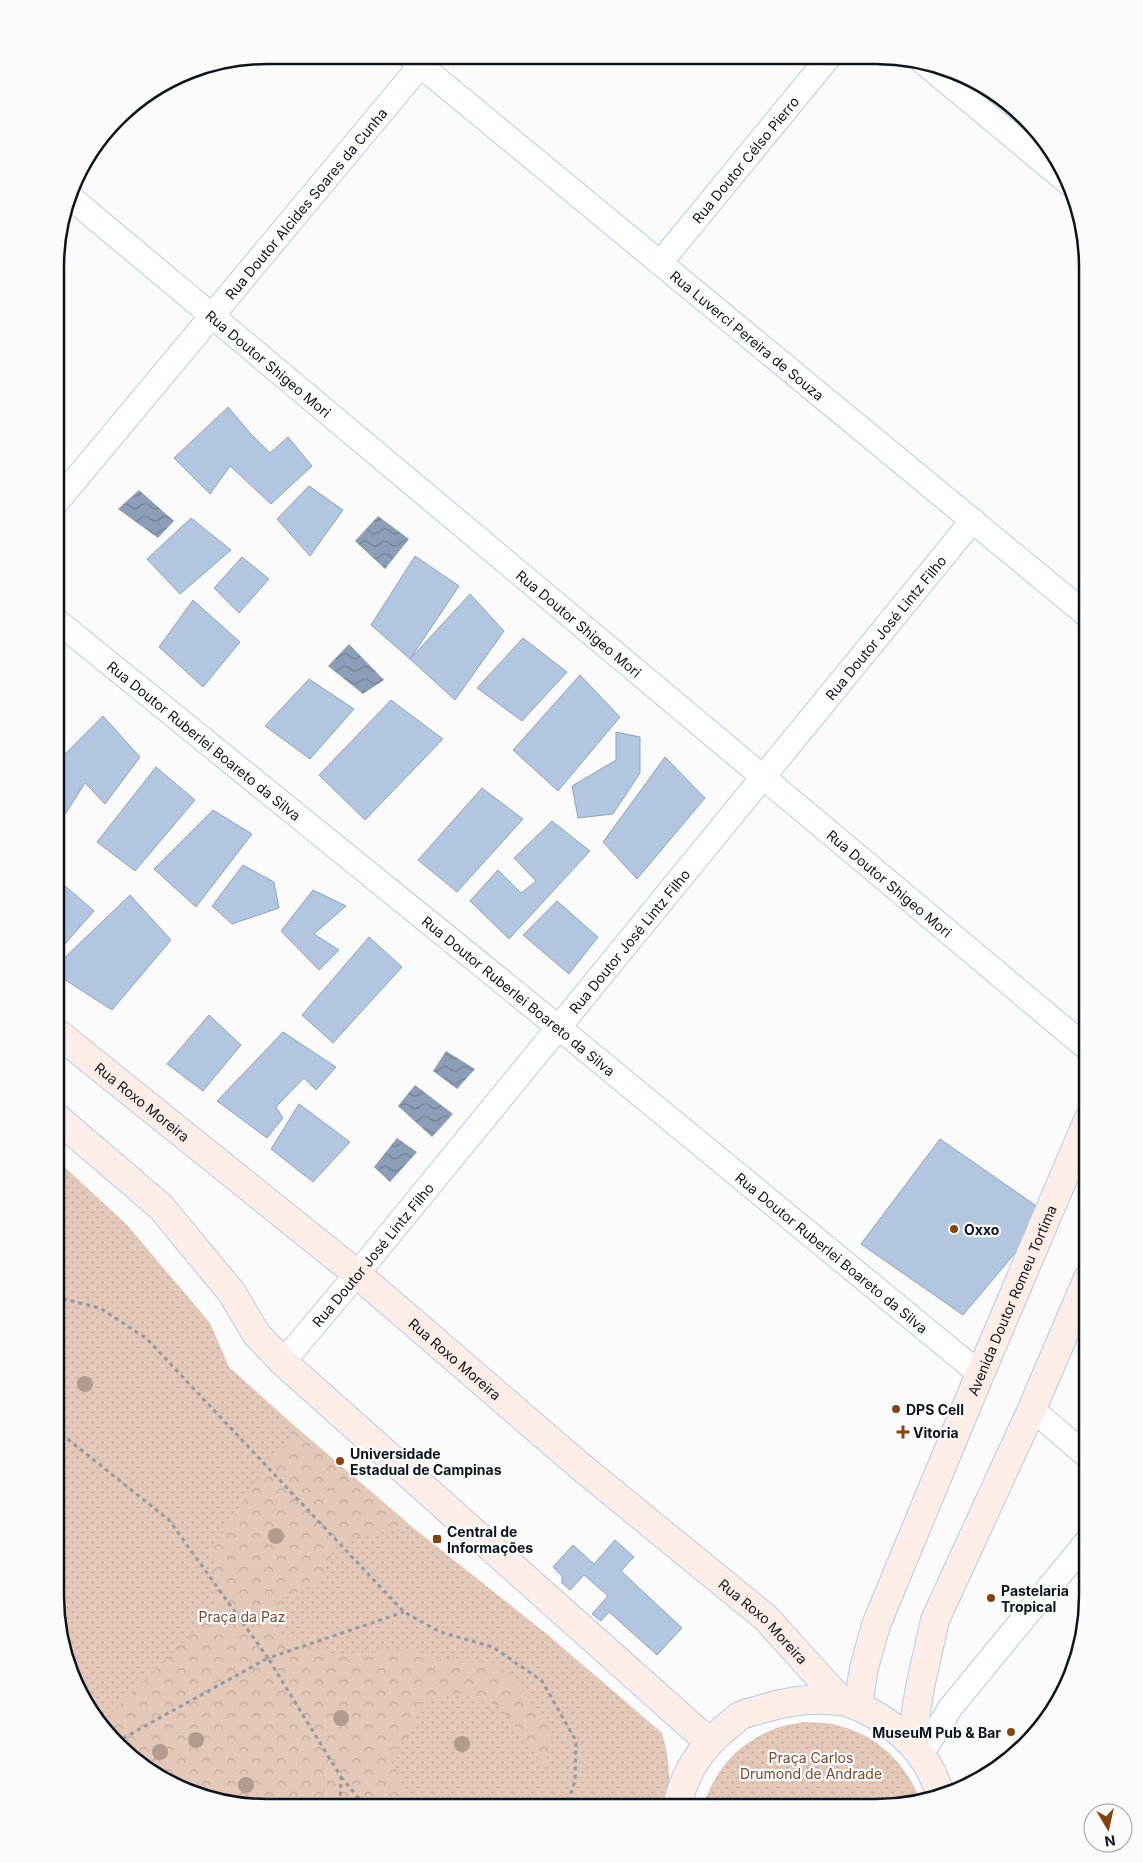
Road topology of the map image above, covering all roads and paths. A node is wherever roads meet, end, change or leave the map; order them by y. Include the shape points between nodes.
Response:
1 (412, 64) edge
2 (418, 64) edge
3 (823, 64) edge
4 (937, 74) edge
5 (1056, 172) edge
6 (75, 201) edge
7 (660, 263) junction
8 (213, 317) junction
9 (64, 494) edge
10 (973, 520) junction
11 (1079, 608) edge
12 (64, 626) edge
13 (762, 777) junction
14 (558, 1027) junction
15 (64, 1038) edge
16 (1079, 1041) edge
17 (64, 1124) edge
18 (1079, 1141) edge
19 (357, 1274) junction
20 (64, 1299) edge
21 (1079, 1299) edge
22 (283, 1362) junction
23 (980, 1374) junction
24 (1032, 1409) junction
25 (64, 1436) edge
26 (1079, 1449) edge
27 (1079, 1551) edge
28 (404, 1612) junction
29 (268, 1658) junction
30 (849, 1703) junction
31 (122, 1739) edge
32 (709, 1742) junction
33 (916, 1749) junction
34 (341, 1777) junction
35 (939, 1789) edge
36 (340, 1799) edge
37 (359, 1799) edge
38 (568, 1799) edge
39 (679, 1799) edge

1 - 8 street, Rua Doutor Alcides Soares da Cunha
2 - 7 street, Rua Luverci Pereira de Souza
3 - 7 street, Rua Doutor Célso Pierro
4 - 5 street
6 - 8 street, Rua Doutor Shigeo Mori
7 - 10 street, Rua Luverci Pereira de Souza
8 - 9 street, Rua Doutor Alcides Soares da Cunha
8 - 13 street, Rua Doutor Shigeo Mori
10 - 11 street, Rua Luverci Pereira de Souza
10 - 13 street, Rua Doutor José Lintz Filho
12 - 14 street, Rua Doutor Ruberlei Boareto da Silva
13 - 14 street, Rua Doutor José Lintz Filho
13 - 16 street, Rua Doutor Shigeo Mori
14 - 19 street, Rua Doutor José Lintz Filho
14 - 23 street, Rua Doutor Ruberlei Boareto da Silva
15 - 19 main road, Rua Roxo Moreira
17 - 22 main road via 161,1207 232,1293 257,1335
18 - 23 main road, Avenida Doutor Romeu Tortima
19 - 22 street, Rua Doutor José Lintz Filho
19 - 30 main road, Rua Roxo Moreira via 580,1466 766,1618
20 - 28 path via 100,1308 146,1338
21 - 24 main road
22 - 32 main road
23 - 30 main road, Avenida Doutor Romeu Tortima via 876,1625 864,1668
24 - 26 street
24 - 33 main road via 935,1620 920,1687
25 - 29 path via 169,1520
27 - 33 street
28 - 29 path
28 - 38 path via 440,1632 493,1647 542,1681 576,1741 574,1781
29 - 31 path
29 - 34 path
30 - 32 main road via 788,1702 740,1716
30 - 33 main road via 887,1721
32 - 39 main road via 692,1765
33 - 35 main road
34 - 36 path
34 - 37 path

